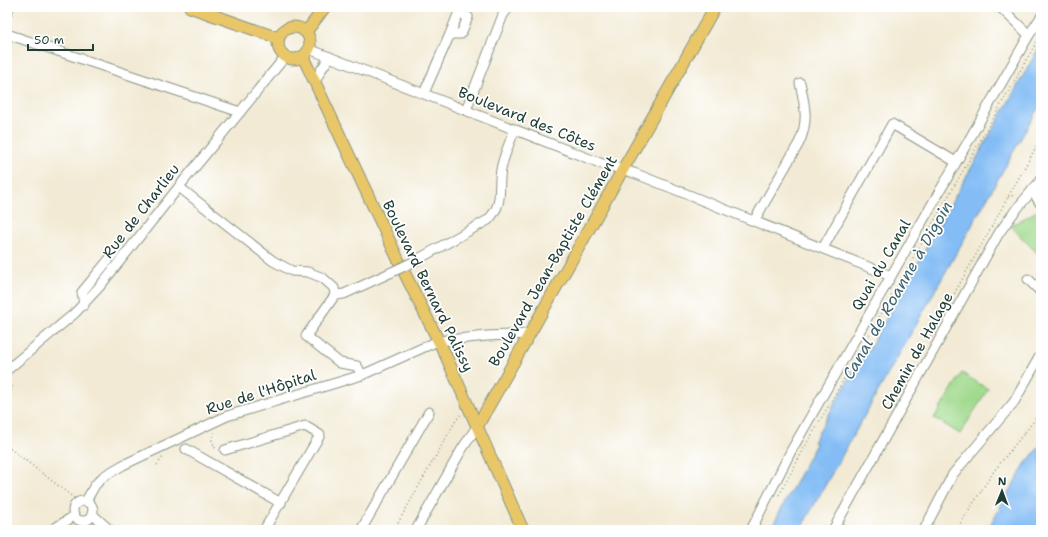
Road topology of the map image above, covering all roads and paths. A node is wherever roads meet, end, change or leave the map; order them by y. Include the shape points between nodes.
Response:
1 (9, 7) edge
2 (190, 7) edge
3 (325, 7) edge
4 (509, 7) edge
5 (715, 7) edge
6 (1000, 7) edge
7 (7, 14) edge
8 (1041, 17) edge
9 (306, 32) junction
10 (7, 34) edge
11 (450, 34) dead end
12 (1041, 34) edge
13 (1029, 35) junction
14 (278, 38) junction
15 (306, 53) junction
16 (285, 57) junction
17 (330, 57) junction
18 (315, 82) junction
19 (800, 83) dead end
20 (424, 93) junction
21 (466, 110) junction
22 (240, 112) junction
23 (515, 129) junction
24 (956, 162) junction
25 (622, 170) junction
26 (1041, 180) edge
27 (179, 187) junction
28 (1032, 190) junction
29 (1041, 203) edge
30 (754, 220) junction
31 (823, 248) junction
32 (116, 251) dead end
33 (891, 276) junction
34 (1028, 279) dead end
35 (1041, 292) edge
36 (335, 295) junction
37 (84, 305) junction
38 (530, 334) junction
39 (438, 341) junction
40 (1041, 354) edge
41 (7, 370) edge
42 (362, 375) junction
43 (7, 380) edge
44 (7, 393) edge
45 (468, 405) junction
46 (429, 412) dead end
47 (1041, 412) edge
48 (478, 425) junction
49 (215, 430) dead end
50 (7, 446) edge
51 (186, 449) dead end
52 (221, 451) joint
53 (168, 454) dead end
54 (157, 465) dead end
55 (776, 498) dead end
56 (82, 502) junction
57 (281, 502) junction
58 (92, 514) junction
59 (74, 516) junction
60 (107, 529) edge
61 (52, 530) edge
62 (264, 530) edge
63 (361, 530) edge
64 (394, 530) edge
65 (416, 530) edge
66 (523, 530) edge
67 (751, 530) edge
68 (833, 530) edge
69 (924, 530) edge
70 (956, 530) edge

1 - 7 street
2 - 14 main road
3 - 9 main road
4 - 21 street via 503,15
5 - 25 main road, Boulevard Jean-Baptiste Clément
6 - 13 street
8 - 13 street, Quai du Canal
9 - 14 main road via 290,27
9 - 15 main road via 310,40
10 - 22 street
11 - 20 street
12 - 55 path
13 - 24 street, Quai du Canal
14 - 16 main road via 277,47
15 - 16 main road via 294,60
15 - 17 street, Boulevard des Côtes
15 - 18 main road, Boulevard Bernard Palissy
16 - 22 street, Rue de Charlieu
17 - 18 street
17 - 20 street, Boulevard des Côtes
18 - 39 main road, Boulevard Bernard Palissy
19 - 30 street via 806,123 802,138
20 - 21 street, Boulevard des Côtes
21 - 23 street, Boulevard des Côtes
22 - 27 street, Rue de Charlieu
23 - 25 street, Boulevard des Côtes
23 - 36 street, bridge via 502,166 500,199 495,213 488,220 415,261 344,294
24 - 31 street via 892,124
24 - 33 street, Quai du Canal
25 - 30 street, Boulevard des Côtes
25 - 38 main road, Boulevard Jean-Baptiste Clément
26 - 28 street, Chemin de Halage
27 - 36 street via 273,260 292,271 308,272 323,278 334,288
27 - 37 street, Rue de Charlieu
28 - 29 street
28 - 68 street, Chemin de Halage via 999,233
30 - 31 street, Boulevard des Côtes
31 - 33 street, Boulevard des Côtes
32 - 37 street via 82,292
33 - 67 street, Quai du Canal via 791,451
34 - 35 street
36 - 42 street via 306,336 340,363 357,366
37 - 41 street, Rue de Charlieu
38 - 39 street, Rue de l'Hôpital
38 - 48 main road, Boulevard Jean-Baptiste Clément
39 - 42 street, Rue de l'Hôpital
39 - 45 main road, Boulevard Bernard Palissy
40 - 69 street via 1014,402 953,474
42 - 56 street, Rue de l'Hôpital via 217,420 104,476
43 - 44 path via 13,388
45 - 48 main road, Boulevard Bernard Palissy
45 - 64 path via 455,422
46 - 63 street
47 - 70 path via 994,472
48 - 65 street, Boulevard Jean-Baptiste Clément
48 - 66 main road, Boulevard Bernard Palissy
49 - 52 path via 212,440
50 - 56 path
51 - 57 street
52 - 57 street via 305,426 320,435
53 - 54 path via 162,457
56 - 58 street via 89,503
56 - 59 street via 76,504
57 - 62 street
58 - 59 street via 86,520 79,520
58 - 60 street
59 - 61 street

